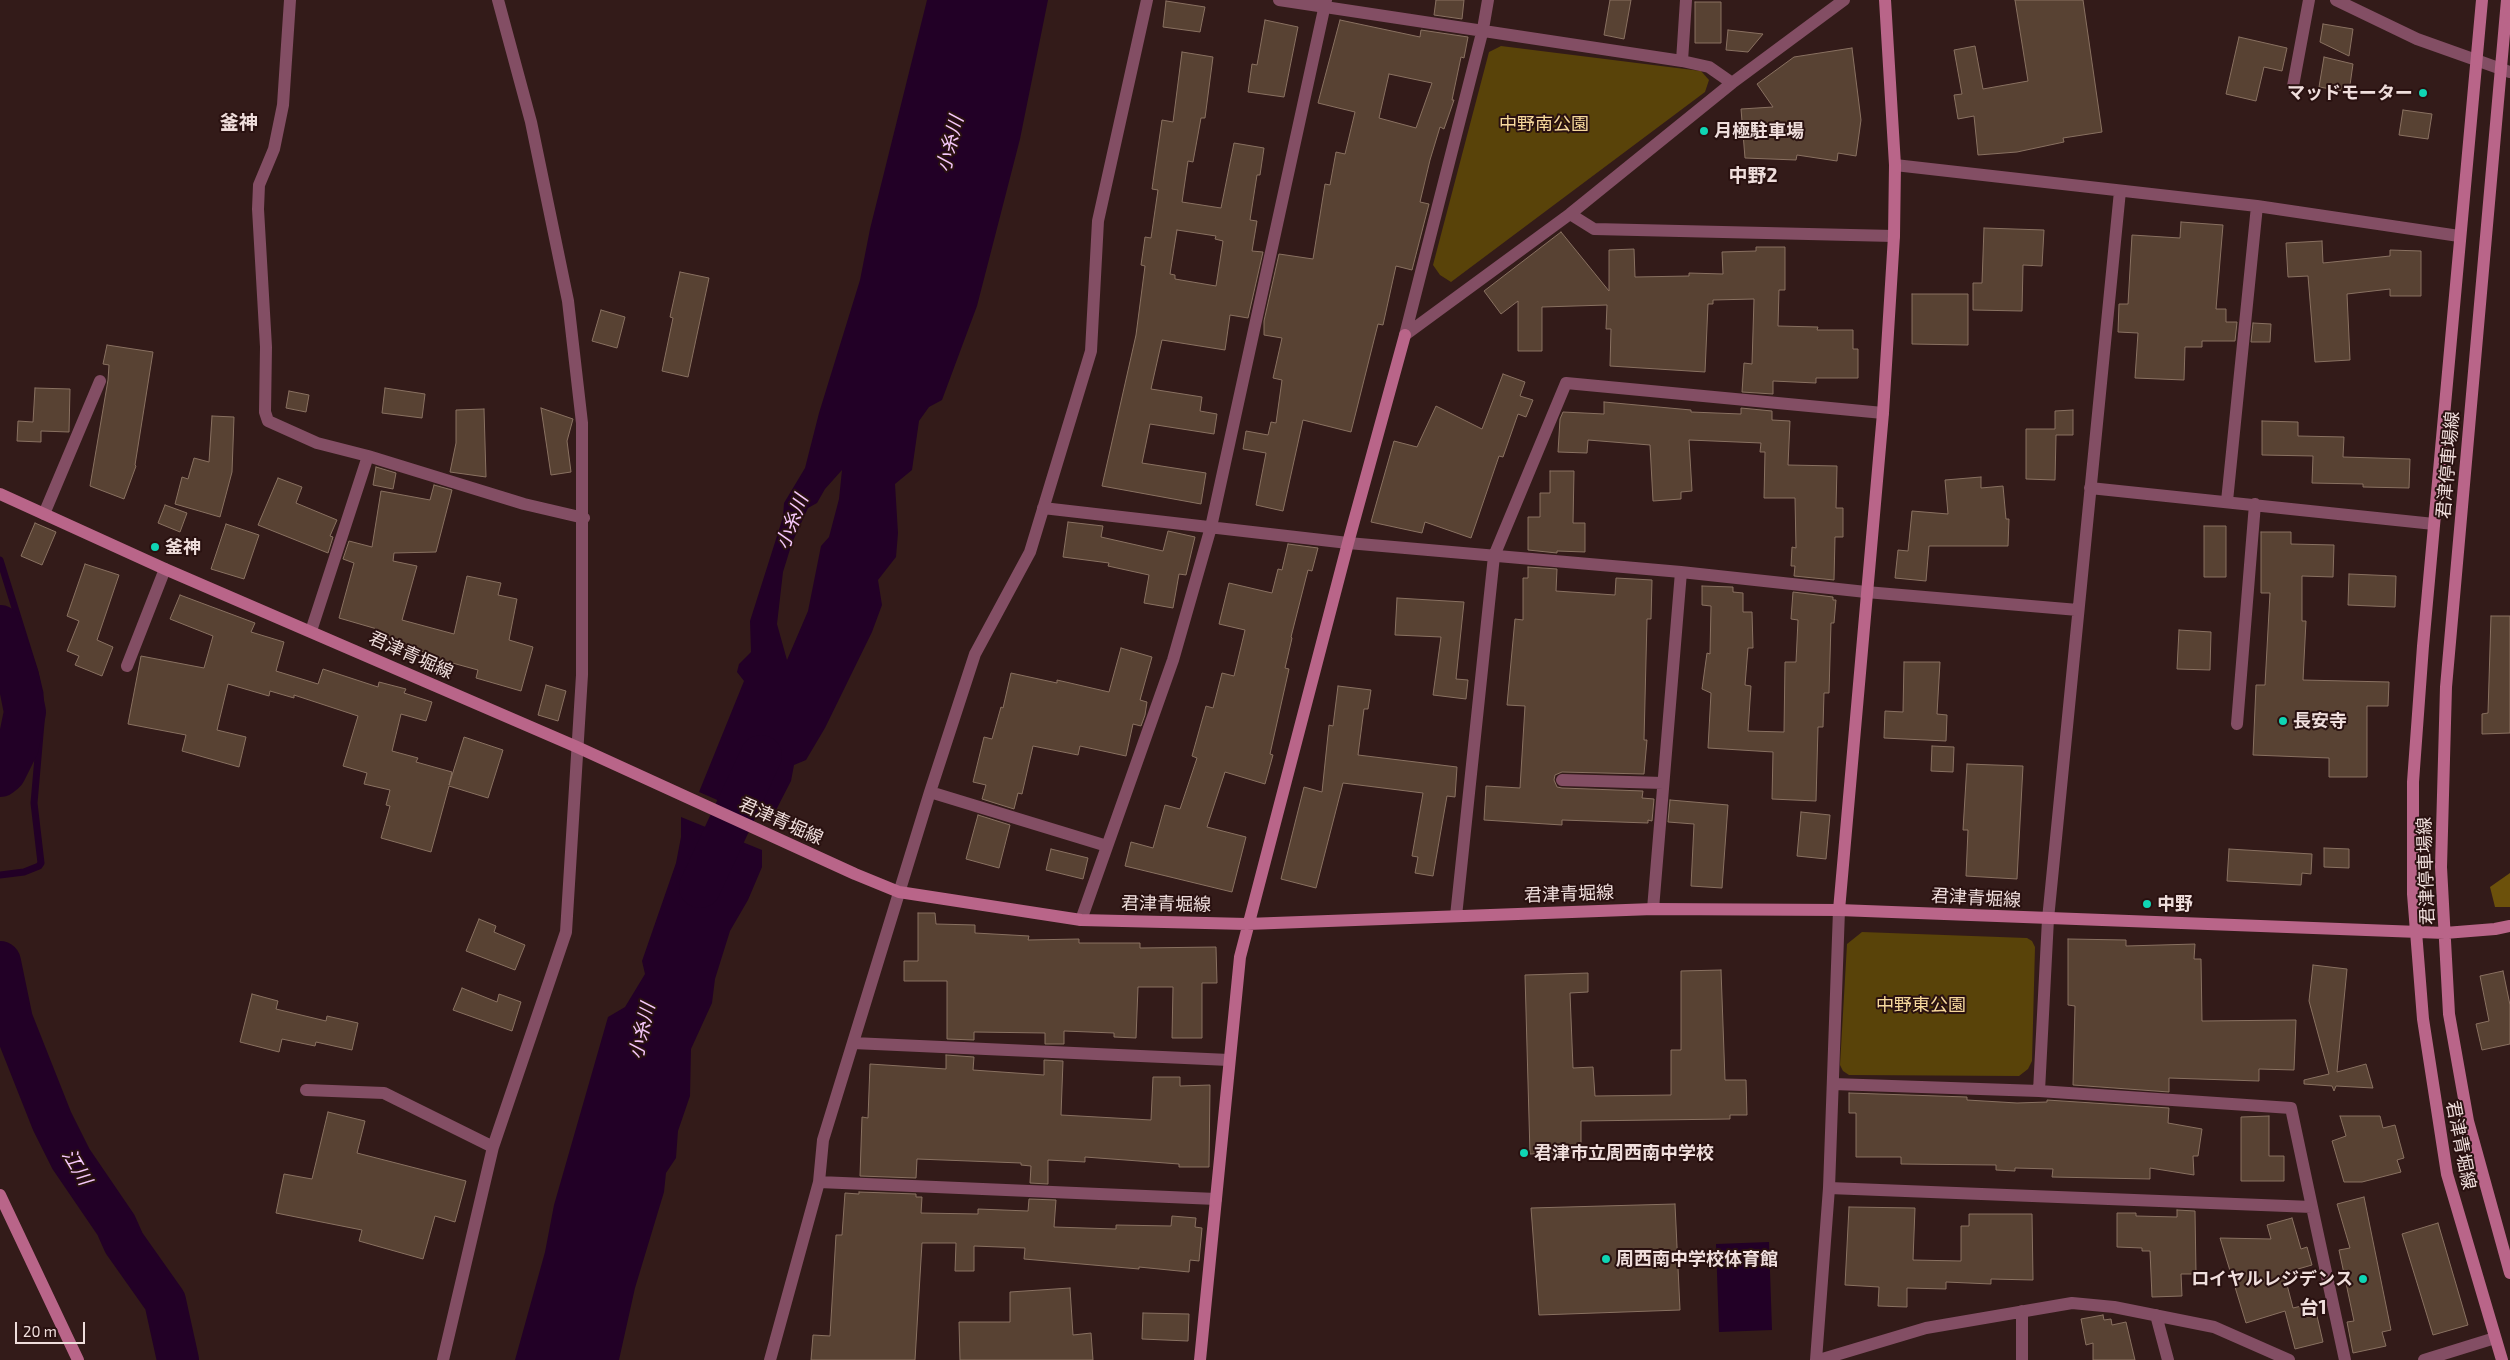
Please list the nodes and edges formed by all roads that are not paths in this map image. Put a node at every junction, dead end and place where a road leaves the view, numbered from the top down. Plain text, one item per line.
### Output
1 (290, 0) edge
2 (498, 0) edge
3 (1148, 0) edge
4 (1279, 0) edge
5 (1488, 0) edge
6 (1686, 0) edge
7 (1844, 0) edge
8 (1885, 0) edge
9 (2309, 0) edge
10 (2336, 0) edge
11 (2482, 0) edge
12 (2507, 0) edge
13 (1325, 3) edge
14 (1483, 29) junction
15 (2475, 59) junction
16 (1682, 61) junction
17 (2506, 71) edge
18 (1732, 83) junction
19 (2293, 86) dead end
20 (1896, 165) junction
21 (2120, 191) junction
22 (2257, 206) junction
23 (1570, 214) junction
24 (1894, 236) junction
25 (2459, 236) junction
26 (1405, 335) junction
27 (100, 381) dead end
28 (1883, 413) junction
29 (368, 456) junction
30 (2090, 488) junction
31 (0, 494) edge
32 (2227, 501) junction
33 (2255, 504) junction
34 (1043, 508) junction
35 (44, 514) junction
36 (584, 518) junction
37 (2434, 524) junction
38 (1211, 527) junction
39 (1348, 543) junction
40 (1494, 556) junction
41 (165, 569) junction
42 (1681, 572) junction
43 (1866, 592) junction
44 (2078, 610) junction
45 (311, 631) junction
46 (127, 666) dead end
47 (2237, 724) dead end
48 (577, 747) junction
49 (1562, 780) dead end
50 (1663, 783) junction
51 (930, 792) junction
52 (1107, 846) junction
53 (899, 892) junction
54 (1653, 909) junction
55 (1839, 910) junction
56 (1456, 916) junction
57 (2048, 919) junction
58 (1081, 920) junction
59 (1247, 924) junction
60 (2510, 926) edge
61 (2416, 931) junction
62 (2445, 934) junction
63 (853, 1043) junction
64 (1230, 1060) junction
65 (1833, 1084) junction
66 (306, 1090) dead end
67 (2039, 1091) junction
68 (493, 1147) junction
69 (819, 1182) junction
70 (1828, 1188) junction
71 (0, 1195) edge
72 (1216, 1199) junction
73 (2312, 1207) junction
74 (2510, 1273) edge
75 (2022, 1311) junction
76 (2156, 1315) junction
77 (2495, 1338) junction
78 (2269, 1356) edge
79 (78, 1360) edge
80 (443, 1360) edge
81 (770, 1360) edge
82 (1200, 1360) edge
83 (1818, 1360) edge
84 (2022, 1360) edge
85 (2168, 1360) edge
86 (2289, 1360) edge
87 (2345, 1360) edge
88 (2424, 1360) edge
89 (2502, 1360) edge

1 - 29 street
2 - 36 street
3 - 34 street
4 - 13 street
5 - 14 street
6 - 16 street
7 - 18 street
8 - 20 main road
9 - 19 street
10 - 15 street
11 - 15 main road, 君津停車場線
12 - 17 main road, 君津停車場線
13 - 14 street
13 - 38 street
14 - 16 street
14 - 26 street
15 - 17 street
15 - 25 main road, 君津停車場線
16 - 18 street
17 - 62 main road, 君津停車場線
18 - 23 street
20 - 21 street
20 - 24 main road
21 - 22 street
21 - 30 street
22 - 25 street
22 - 32 street
23 - 24 street
23 - 26 street
24 - 28 main road
25 - 37 main road, 君津停車場線
26 - 39 main road
27 - 35 street
28 - 40 street
28 - 43 main road
29 - 36 street
29 - 45 street
30 - 32 street
30 - 44 street
31 - 35 main road, 君津青堀線
32 - 33 street
33 - 37 street
33 - 47 street
34 - 38 street
34 - 51 street
35 - 41 main road, 君津青堀線
36 - 48 street
37 - 61 main road, 君津停車場線
38 - 39 street
38 - 52 street
39 - 40 street
39 - 59 main road
40 - 42 street
40 - 56 street
41 - 45 main road, 君津青堀線
41 - 46 street
42 - 43 street
42 - 50 street
43 - 44 street
43 - 55 main road
44 - 57 street
45 - 48 main road, 君津青堀線
48 - 53 main road, 君津青堀線
48 - 68 street
49 - 50 street
50 - 54 street
51 - 52 street
51 - 53 street
52 - 58 street
53 - 58 main road, 君津青堀線
53 - 63 street
54 - 55 main road, 君津青堀線
54 - 56 main road, 君津青堀線
55 - 57 main road, 君津青堀線
55 - 65 street
56 - 59 main road, 君津青堀線
57 - 61 main road, 君津青堀線
57 - 67 street
58 - 59 main road, 君津青堀線
59 - 64 main road
60 - 62 main road
61 - 62 main road, 君津青堀線
61 - 77 main road, 君津青堀線
62 - 74 main road, 君津青堀線
63 - 64 street
63 - 69 street
64 - 72 main road
65 - 67 street
65 - 70 street
66 - 68 street
67 - 73 street
68 - 80 street
69 - 72 street
69 - 81 street
70 - 73 street
70 - 83 street
71 - 79 main road
72 - 82 main road
73 - 87 street
75 - 76 street
75 - 83 street
75 - 84 street
76 - 78 street
76 - 85 street
77 - 88 street
77 - 89 main road, 君津青堀線
78 - 86 street

